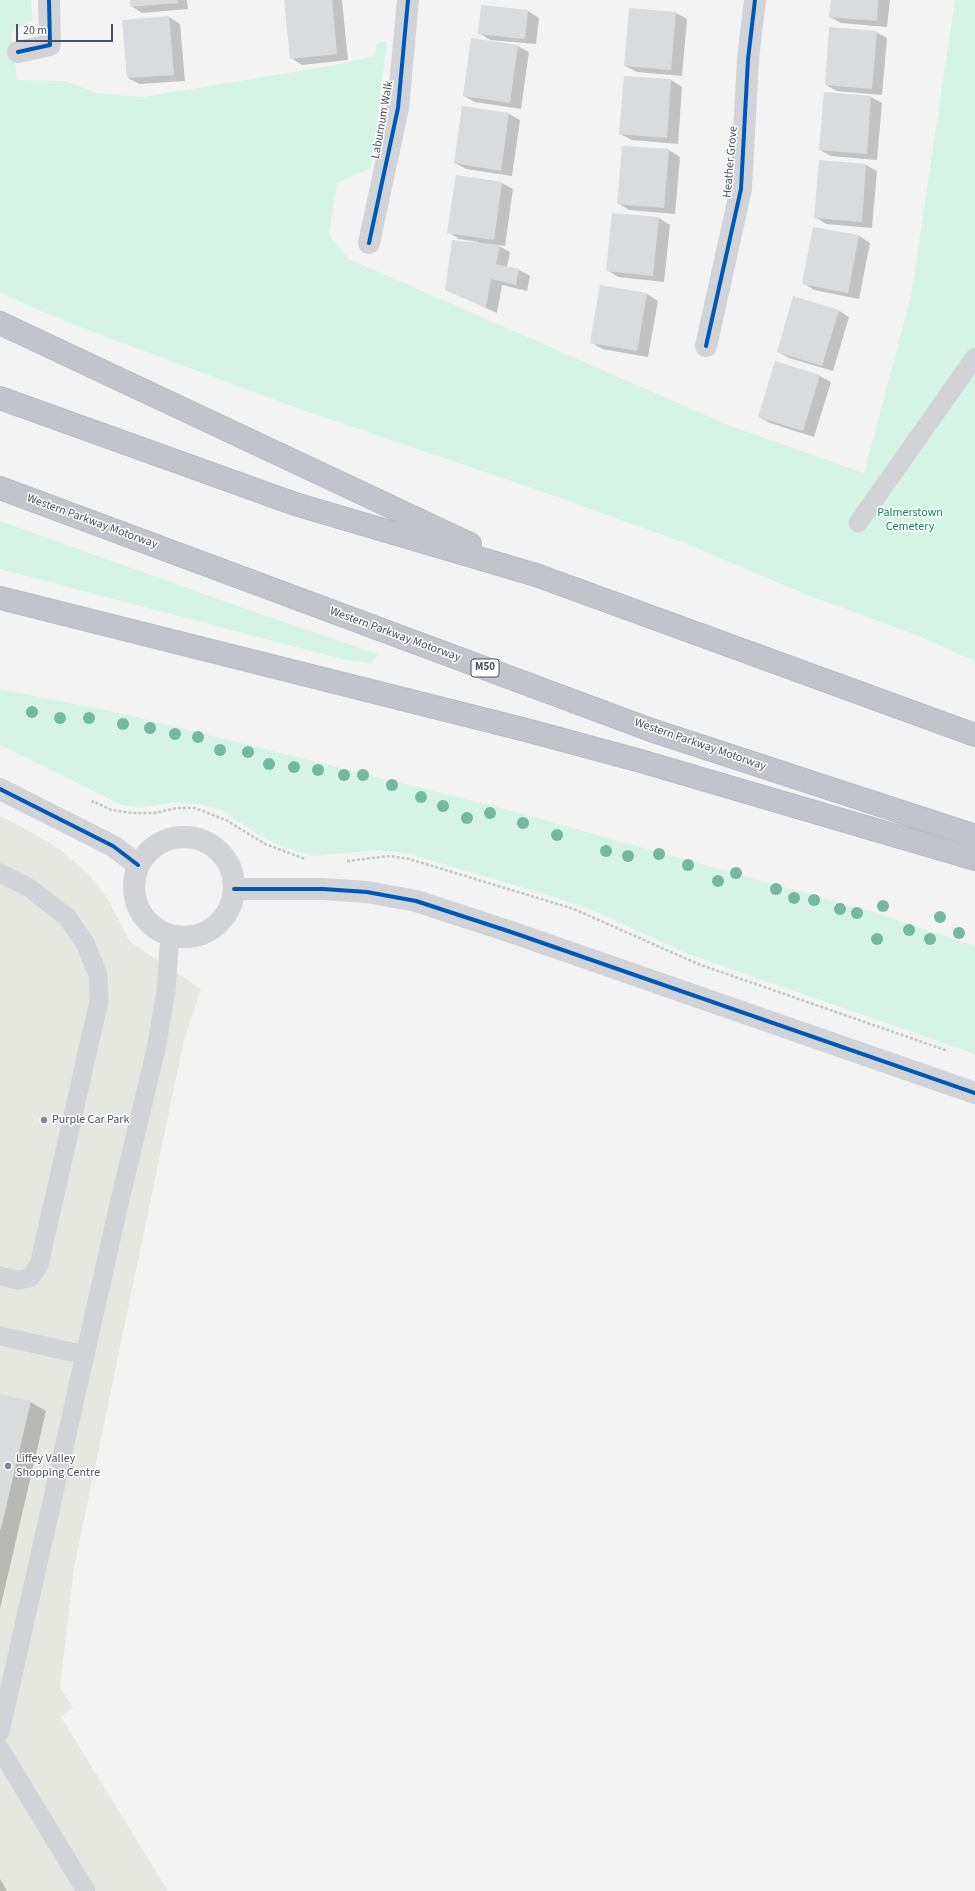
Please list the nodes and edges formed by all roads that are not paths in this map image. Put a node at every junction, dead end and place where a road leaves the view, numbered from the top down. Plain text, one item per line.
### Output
1 (49, 0) edge
2 (408, 0) edge
3 (755, 0) edge
4 (18, 52) dead end
5 (369, 243) dead end
6 (0, 324) edge
7 (706, 346) dead end
8 (975, 357) edge
9 (0, 398) edge
10 (0, 488) edge
11 (858, 523) dead end
12 (536, 575) junction
13 (0, 598) edge
14 (975, 735) edge
15 (0, 788) edge
16 (975, 836) edge
17 (975, 859) edge
18 (138, 865) junction
19 (0, 873) edge
20 (234, 889) junction
21 (170, 935) junction
22 (975, 1093) edge
23 (0, 1276) edge
24 (0, 1336) edge
25 (85, 1355) junction
26 (0, 1732) edge
27 (0, 1749) edge
28 (86, 1891) edge

1 - 4 street
2 - 5 street, Laburnum Walk
3 - 7 street, Heather Grove
6 - 12 highway
8 - 11 lane
9 - 12 highway
10 - 16 highway, Western Parkway Motorway / M50
12 - 14 highway
13 - 17 highway
15 - 18 street
18 - 20 street
18 - 21 street
19 - 23 lane
20 - 21 street
20 - 22 street
21 - 25 lane
24 - 25 lane
25 - 26 lane
27 - 28 lane

